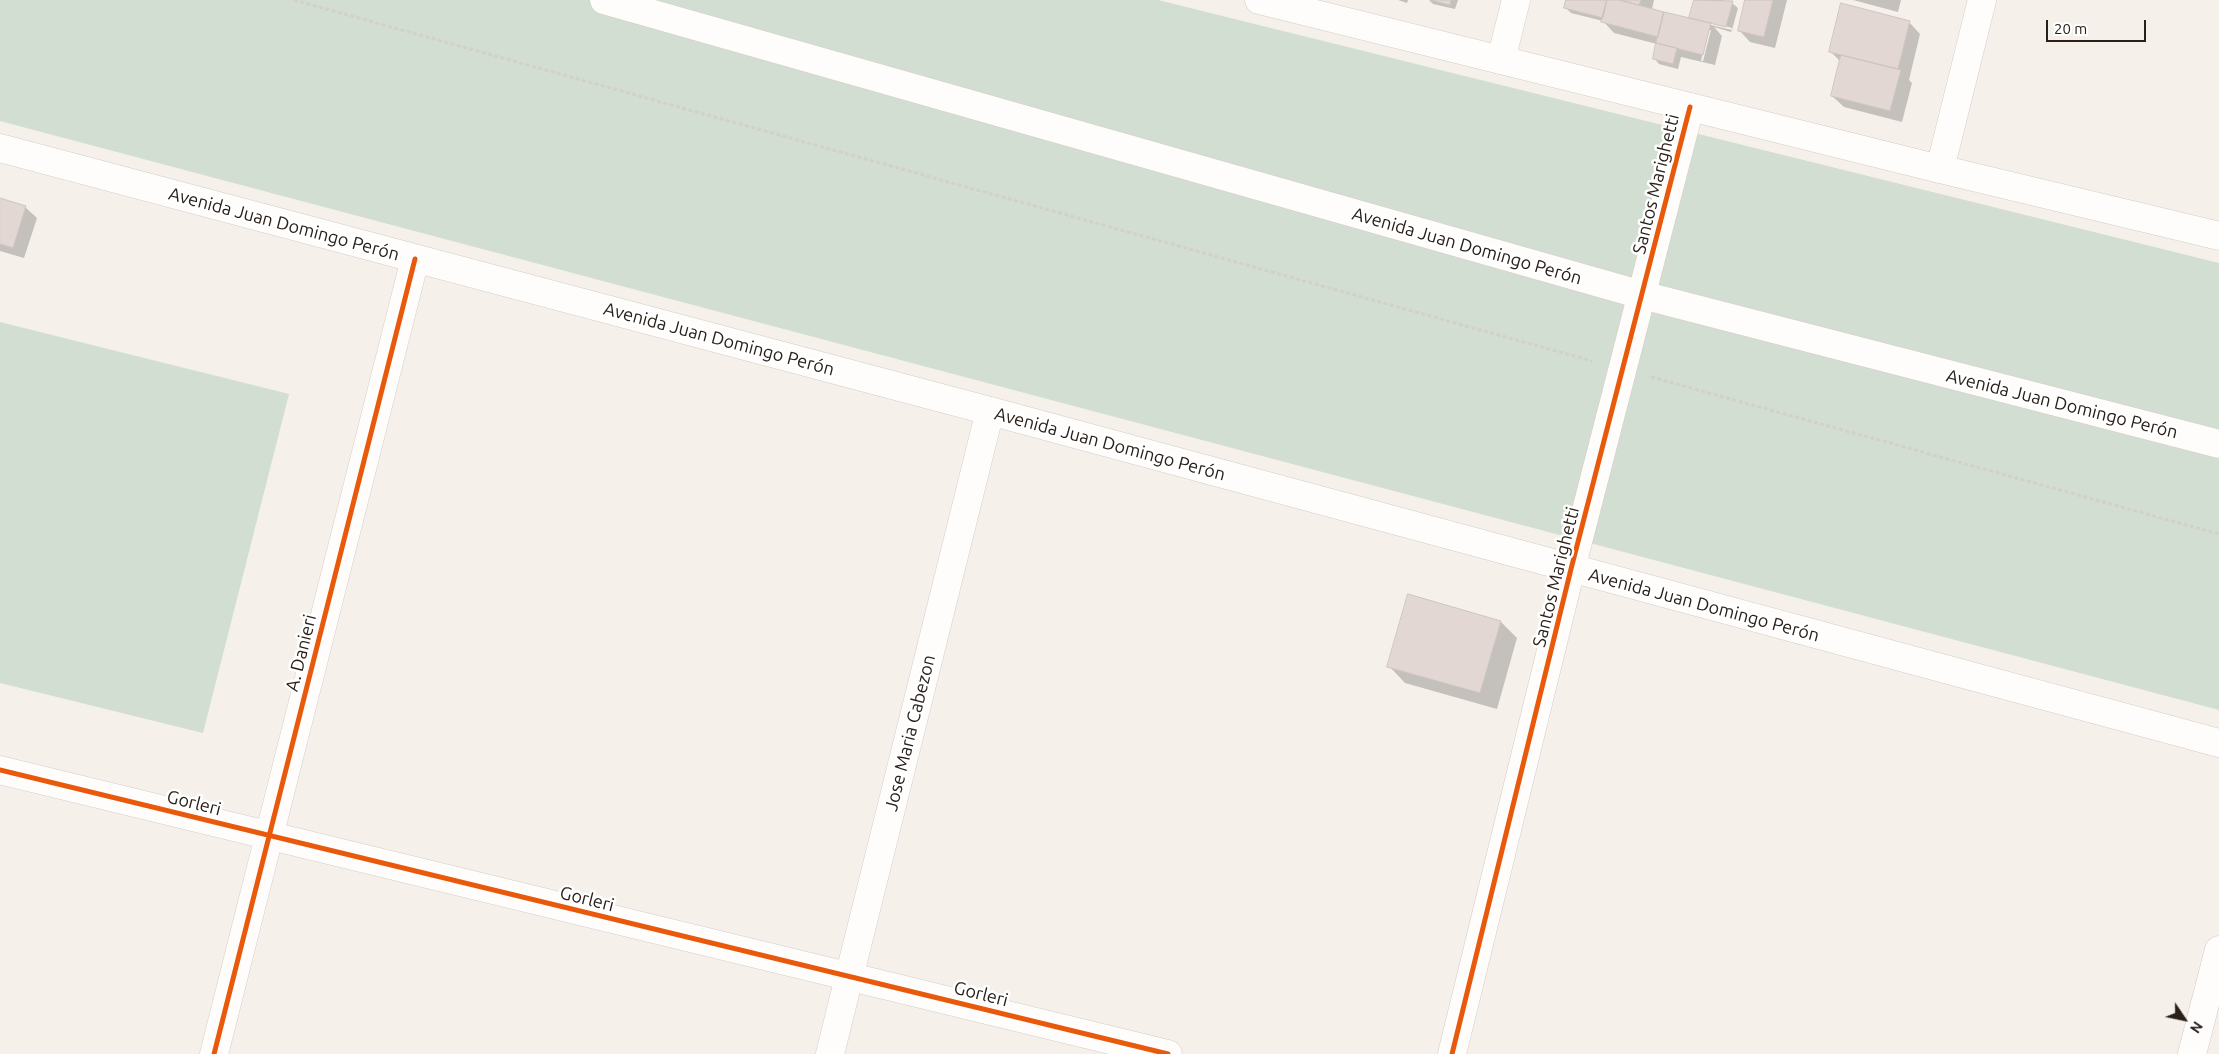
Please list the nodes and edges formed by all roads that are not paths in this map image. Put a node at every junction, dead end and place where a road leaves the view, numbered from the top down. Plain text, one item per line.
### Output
1 (604, 0) edge
2 (1259, 0) edge
3 (1516, 0) edge
4 (1982, 0) edge
5 (1501, 60) junction
6 (1690, 107) junction
7 (0, 148) edge
8 (1940, 170) junction
9 (2219, 236) edge
10 (415, 259) junction
11 (1642, 295) junction
12 (990, 411) junction
13 (2219, 444) edge
14 (1571, 569) junction
15 (2219, 743) edge
16 (0, 770) edge
17 (269, 835) junction
18 (2219, 950) edge
19 (849, 976) junction
20 (214, 1054) edge
21 (830, 1054) edge
22 (1168, 1054) edge
23 (1452, 1054) edge
24 (2192, 1054) edge

1 - 11 main road, Avenida Juan Domingo Perón
2 - 5 main road
3 - 5 main road
4 - 8 main road
5 - 6 main road
6 - 8 main road
6 - 11 main road, Santos Marighetti
7 - 10 main road, Avenida Juan Domingo Perón
8 - 9 main road
10 - 12 main road, Avenida Juan Domingo Perón
10 - 17 main road, A. Danieri
11 - 13 main road, Avenida Juan Domingo Perón
11 - 14 main road, Santos Marighetti
12 - 14 main road, Avenida Juan Domingo Perón
12 - 19 main road, Jose Maria Cabezon
14 - 15 main road, Avenida Juan Domingo Perón
14 - 23 main road, Santos Marighetti
16 - 17 main road, Gorleri
17 - 19 main road, Gorleri
17 - 20 main road, A. Danieri
18 - 24 main road
19 - 21 main road, Jose Maria Cabezon
19 - 22 main road, Gorleri

